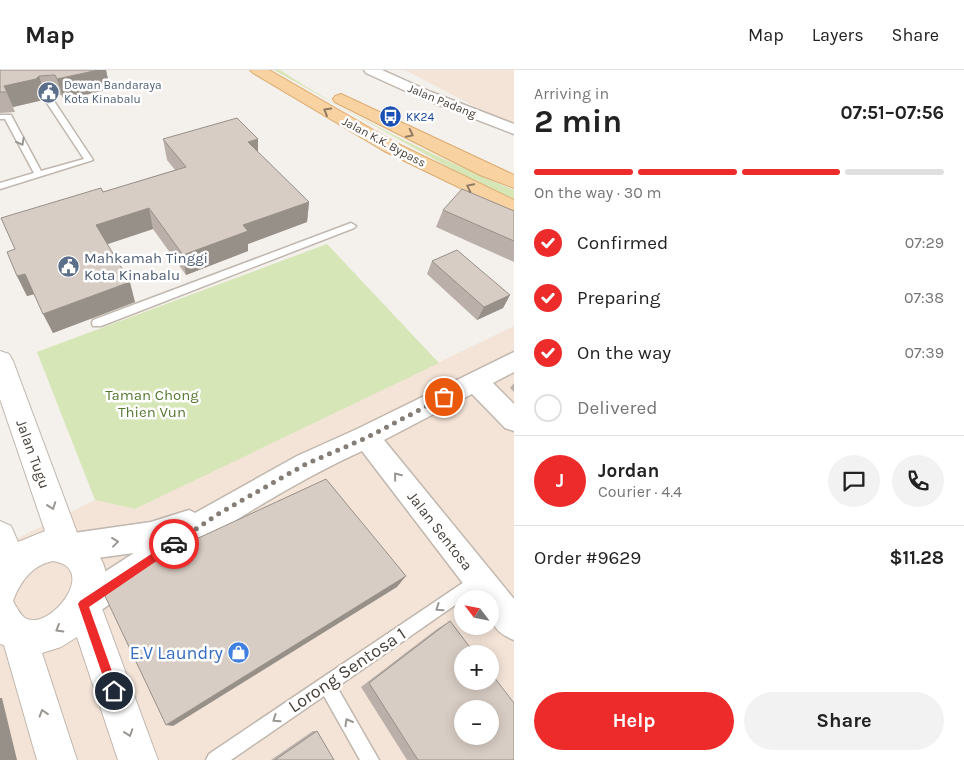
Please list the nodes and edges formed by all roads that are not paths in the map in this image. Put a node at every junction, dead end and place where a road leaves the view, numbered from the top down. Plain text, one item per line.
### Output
1 (258, 70) edge
2 (290, 70) edge
3 (371, 70) edge
4 (49, 100) dead end
5 (0, 117) edge
6 (514, 129) edge
7 (39, 175) junction
8 (514, 182) edge
9 (0, 186) edge
10 (514, 208) edge
11 (351, 226) dead end
12 (97, 324) dead end
13 (0, 361) edge
14 (514, 361) edge
15 (475, 381) junction
16 (514, 420) edge
17 (366, 438) junction
18 (218, 514) junction
19 (0, 537) edge
20 (67, 548) junction
21 (3, 578) edge
22 (479, 580) junction
23 (84, 604) junction
24 (514, 624) edge
25 (6, 631) edge
26 (326, 684) junction
27 (56, 760) edge
28 (138, 760) edge
29 (215, 760) edge
30 (370, 760) edge

10 -> 1 main road, Jalan K.K. Bypass
2 -> 8 main road, Jalan K.K. Bypass
3 - 6 street, Jalan Padang
4 - 7 lane
5 -> 7 lane
7 - 9 lane
11 - 12 lane
13 -> 20 street, Jalan Tugu
14 - 15 street
15 - 16 street
15 - 17 street
17 - 18 street
22 -> 17 street, Jalan Sentosa
20 -> 18 street
18 - 23 street
19 - 21 street
20 - 21 street
20 - 23 street
22 - 24 street, Jalan Sentosa
22 -> 26 lane, Lorong Sentosa 1
23 -> 25 street
23 -> 28 street
27 -> 25 street
26 -> 29 lane, Lorong Sentosa 1
30 -> 26 lane

